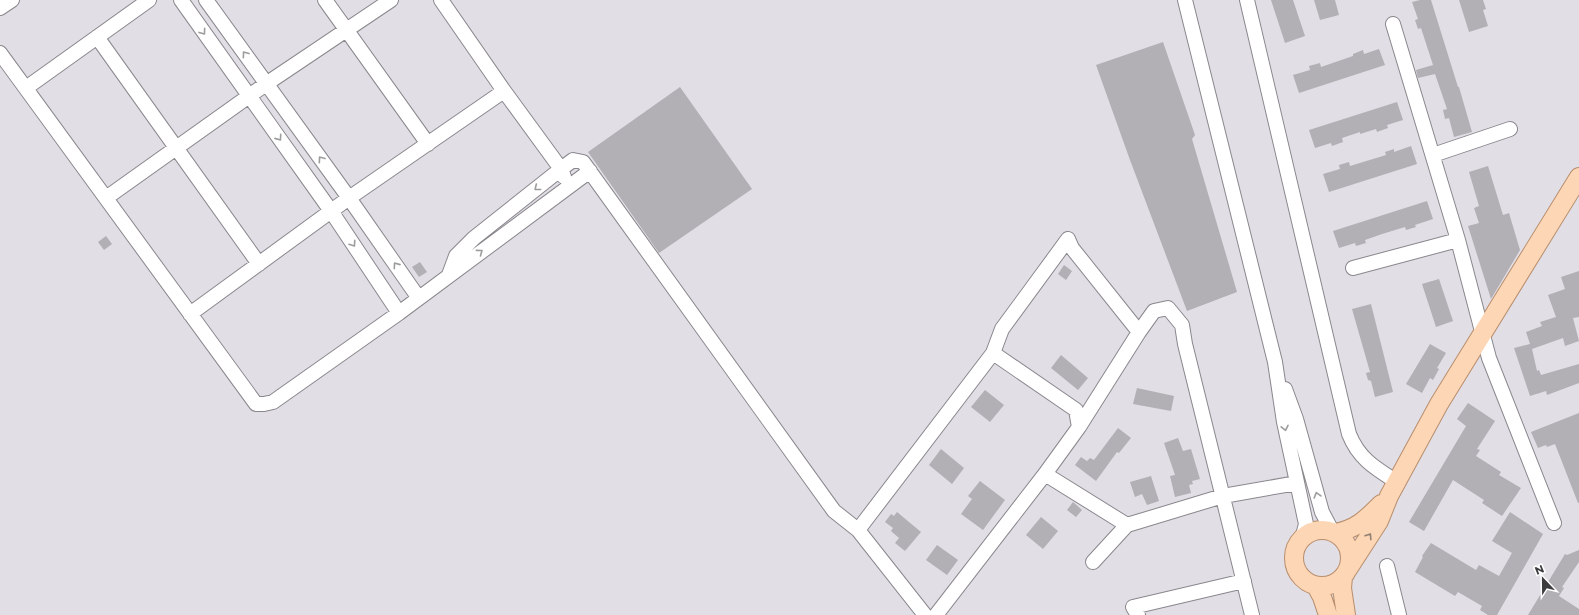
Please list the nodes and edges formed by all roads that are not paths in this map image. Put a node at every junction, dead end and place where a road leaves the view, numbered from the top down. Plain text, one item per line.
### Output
1 (12, 0) edge
2 (149, 0) edge
3 (181, 0) edge
4 (206, 0) edge
5 (325, 0) edge
6 (391, 0) edge
7 (441, 0) edge
8 (1185, 0) edge
9 (1247, 0) edge
10 (0, 8) edge
11 (1393, 24) dead end
12 (346, 30) junction
13 (97, 37) junction
14 (0, 53) edge
15 (266, 84) junction
16 (26, 88) junction
17 (504, 91) junction
18 (249, 96) junction
19 (1510, 129) dead end
20 (428, 144) junction
21 (176, 148) junction
22 (1433, 154) junction
23 (560, 168) junction
24 (590, 171) junction
25 (1579, 177) edge
26 (571, 185) junction
27 (106, 198) junction
28 (349, 198) junction
29 (331, 211) junction
30 (1458, 240) junction
31 (259, 264) junction
32 (1353, 268) dead end
33 (448, 275) junction
34 (418, 297) junction
35 (399, 313) junction
36 (190, 314) junction
37 (1139, 332) junction
38 (1482, 334) junction
39 (993, 353) junction
40 (1274, 362) junction
41 (1079, 427) junction
42 (1045, 474) junction
43 (1297, 483) junction
44 (1393, 489) junction
45 (1223, 496) junction
46 (1554, 523) dead end
47 (1126, 524) junction
48 (858, 530) junction
49 (1334, 532) junction
50 (1302, 539) junction
51 (1094, 562) dead end
52 (1387, 566) dead end
53 (1346, 573) junction
54 (1244, 581) junction
55 (1316, 586) junction
56 (924, 615) edge
57 (936, 615) edge
58 (1138, 615) edge
59 (1252, 615) edge
60 (1328, 615) edge
61 (1346, 615) edge
62 (1399, 615) edge

1 - 10 street
2 - 13 street
3 -> 18 street
15 -> 4 street
5 - 12 street
6 - 12 street
7 - 17 street
8 - 40 street
9 - 44 street
11 - 22 street
12 - 15 street
12 - 20 street
13 - 16 street
13 - 21 street
14 - 16 street
15 - 18 street
28 -> 15 street
16 - 27 street
17 - 20 street
17 - 23 street
18 - 21 street
18 -> 29 street
19 - 22 street
20 - 28 street
21 - 27 street
21 - 31 street
22 - 30 street
23 - 24 street
23 - 26 street
23 -> 33 street
24 - 26 street
24 - 48 street
25 - 38 main road
33 -> 26 street
27 - 36 street
28 - 29 street
34 -> 28 street
29 - 31 street
29 -> 35 street
30 - 32 street
30 - 38 street
31 - 36 street
33 - 34 street
34 - 35 street
35 - 36 street
37 - 39 street
37 - 41 street
37 - 45 street
38 - 44 main road
38 - 46 street
39 - 41 street
39 - 48 street
40 -> 43 street
49 -> 40 street
41 - 42 street
42 - 47 street
42 - 57 street
43 - 45 street
43 - 50 street
44 - 49 main road
53 -> 44 main road
45 - 47 street
45 - 54 street
47 - 51 street
48 - 56 street
49 - 50 main road
49 - 53 main road
50 - 55 main road
52 - 62 street
53 - 55 main road
53 - 61 main road
54 - 58 street
54 - 59 street
55 - 60 main road

